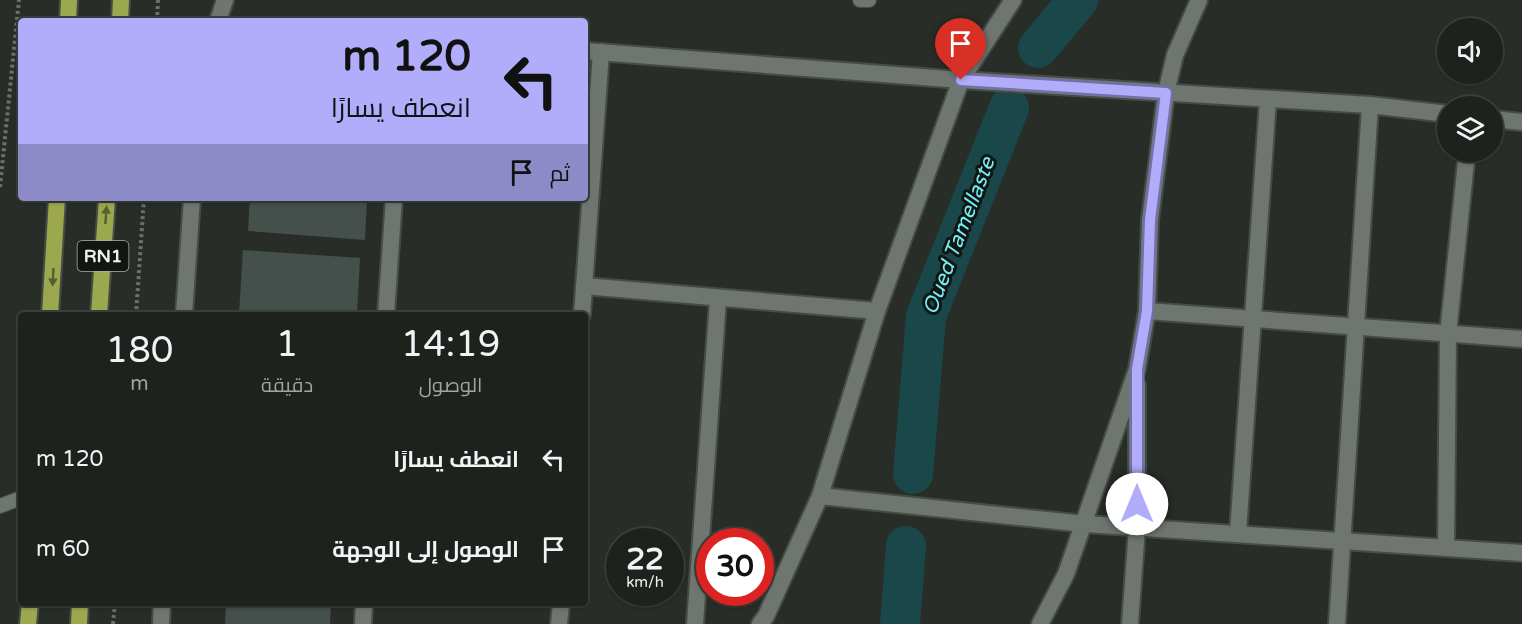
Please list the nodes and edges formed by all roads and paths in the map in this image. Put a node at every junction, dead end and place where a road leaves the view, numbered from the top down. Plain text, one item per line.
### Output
1 (19, 0) edge
2 (69, 0) edge
3 (121, 0) edge
4 (158, 0) edge
5 (225, 0) edge
6 (860, 0) edge
7 (869, 0) edge
8 (1013, 0) edge
9 (1199, 0) edge
10 (68, 18) edge
11 (120, 18) edge
12 (157, 18) edge
13 (219, 18) edge
14 (593, 52) edge
15 (961, 80) junction
16 (1166, 93) junction
17 (1268, 99) junction
18 (1370, 105) junction
19 (1437, 113) edge
20 (1503, 120) edge
21 (1522, 122) edge
22 (1466, 162) edge
23 (588, 182) edge
24 (0, 187) edge
25 (57, 201) edge
26 (107, 201) edge
27 (144, 201) edge
28 (192, 201) edge
29 (394, 201) edge
30 (587, 201) edge
31 (584, 286) junction
32 (718, 299) junction
33 (1147, 311) junction
34 (50, 312) edge
35 (99, 312) edge
36 (136, 312) edge
37 (184, 312) edge
38 (386, 312) edge
39 (582, 312) edge
40 (877, 312) junction
41 (1252, 319) junction
42 (1354, 327) junction
43 (1448, 334) junction
44 (1522, 339) edge
45 (1137, 369) junction
46 (820, 496) junction
47 (18, 499) edge
48 (0, 506) edge
49 (1085, 524) junction
50 (1137, 527) junction
51 (1238, 533) junction
52 (1342, 540) junction
53 (1446, 548) junction
54 (1522, 553) edge
55 (30, 606) edge
56 (80, 606) edge
57 (115, 606) edge
58 (162, 606) edge
59 (364, 606) edge
60 (561, 606) edge
61 (28, 624) edge
62 (79, 624) edge
63 (113, 624) edge
64 (161, 624) edge
65 (363, 624) edge
66 (559, 624) edge
67 (695, 624) edge
68 (759, 624) edge
69 (1040, 624) edge
70 (1130, 624) edge
71 (1337, 624) edge

1 - 24 path
2 - 10 highway
3 - 11 highway
4 - 12 path
5 - 13 street
6 - 7 lane
8 - 15 street
9 - 16 street
14 - 15 street
14 - 23 street
15 - 16 street
15 - 40 street
16 - 17 street
16 - 33 street
17 - 18 street
17 - 41 street
18 - 19 street
18 - 42 street
20 - 21 street
22 - 43 street
25 -> 34 highway, RN1
35 -> 26 highway, RN1
27 - 36 path
28 - 37 street
29 - 38 street
30 - 31 street
31 - 32 street
31 - 39 street
32 - 40 street
32 - 67 street
33 - 41 street
33 - 45 street
40 - 46 street
41 - 42 street
41 - 51 street
42 - 43 street
42 - 52 street
43 - 44 street
43 - 53 street
45 - 49 street
45 - 50 street
46 - 49 street
46 - 68 street
47 - 48 lane
49 - 50 street
49 - 69 street
50 - 51 street
50 - 70 street
51 - 52 street
52 - 53 street
52 - 71 street
53 - 54 street
55 - 61 highway
56 - 62 highway
57 - 63 path
58 - 64 street
59 - 65 street
60 - 66 street

